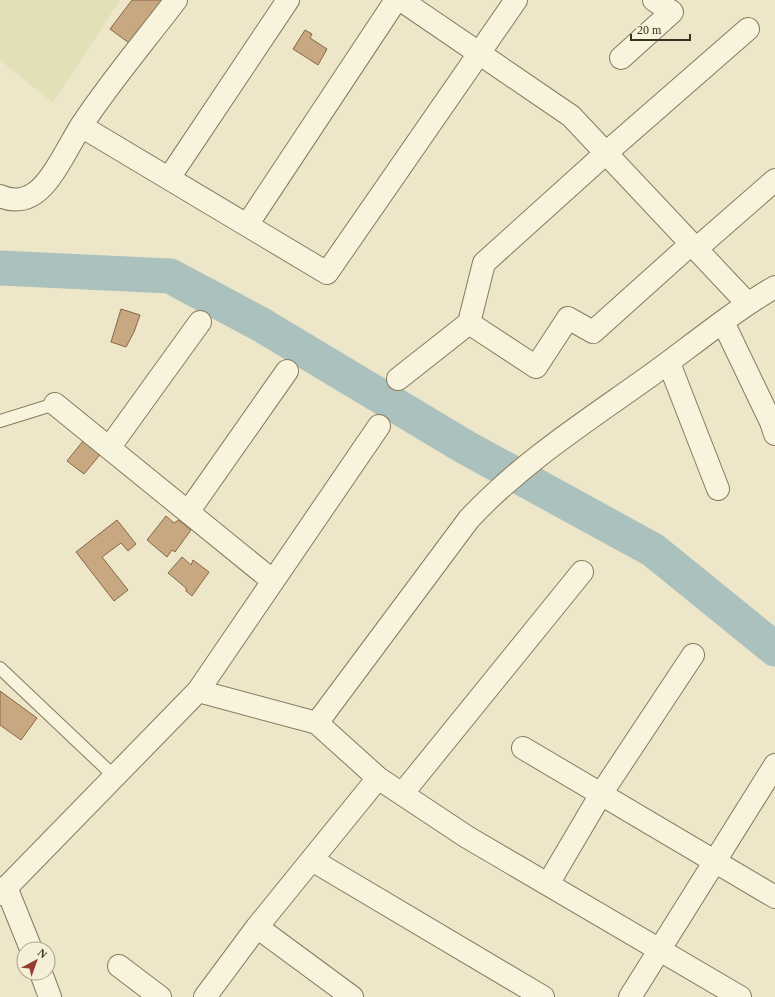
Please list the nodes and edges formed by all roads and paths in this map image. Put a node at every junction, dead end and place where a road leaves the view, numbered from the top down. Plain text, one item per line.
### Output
1 (176, 0) edge
2 (288, 0) edge
3 (396, 0) edge
4 (401, 0) edge
5 (516, 0) edge
6 (654, 0) edge
7 (748, 29) dead end
8 (480, 54) junction
9 (621, 58) dead end
10 (81, 126) junction
11 (606, 153) junction
12 (169, 178) junction
13 (775, 180) edge
14 (0, 196) edge
15 (247, 225) junction
16 (694, 247) junction
17 (775, 287) edge
18 (747, 303) junction
19 (200, 322) dead end
20 (723, 322) junction
21 (469, 323) junction
22 (669, 363) junction
23 (287, 371) dead end
24 (398, 380) dead end
25 (55, 404) joint
26 (0, 421) edge
27 (379, 426) dead end
28 (774, 426) edge
29 (109, 448) junction
30 (718, 489) dead end
31 (188, 512) junction
32 (582, 572) dead end
33 (273, 581) junction
34 (692, 655) dead end
35 (0, 668) edge
36 (198, 691) junction
37 (317, 723) junction
38 (523, 748) dead end
39 (775, 765) edge
40 (115, 777) junction
41 (378, 778) junction
42 (402, 794) junction
43 (601, 794) junction
44 (312, 860) junction
45 (716, 862) junction
46 (548, 884) junction
47 (3, 890) edge
48 (775, 897) edge
49 (257, 927) junction
50 (27, 941) edge
51 (660, 950) junction
52 (119, 966) dead end
53 (44, 981) edge
54 (50, 997) edge
55 (160, 997) edge
56 (205, 997) edge
57 (352, 997) edge
58 (543, 997) edge
59 (630, 997) edge
60 (740, 997) edge

1 - 10 street
2 - 12 street
3 - 15 street
4 - 8 street
5 - 8 street
6 - 9 street
7 - 11 street
8 - 11 street
8 - 15 street
10 - 12 street
10 - 14 street
11 - 16 street
11 - 21 street
12 - 15 street
13 - 16 street
16 - 18 street
16 - 21 street
17 - 18 street
18 - 20 street
19 - 29 street
20 - 22 street
20 - 28 street
21 - 24 street
22 - 30 street
22 - 37 street
23 - 31 street
25 - 26 lane
25 - 29 street
27 - 33 street
29 - 31 street
31 - 33 street
32 - 42 street
33 - 36 street
34 - 43 street
35 - 40 lane
36 - 37 street
36 - 40 street
37 - 41 street
38 - 43 street
39 - 45 street
40 - 47 street
41 - 42 street
41 - 44 street
42 - 46 street
43 - 45 street
43 - 46 street
44 - 49 street
44 - 58 street
45 - 48 street
45 - 51 street
46 - 51 street
47 - 50 street
49 - 56 street
49 - 57 street
51 - 59 street
51 - 60 street
52 - 55 street
53 - 54 street

